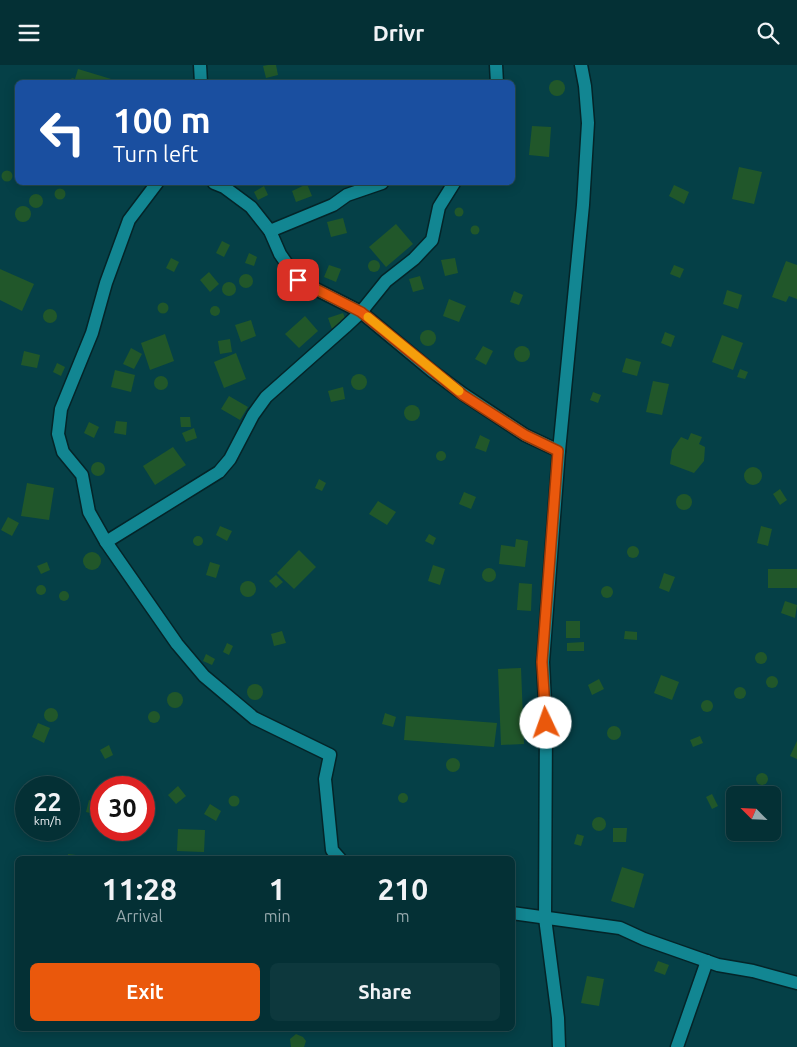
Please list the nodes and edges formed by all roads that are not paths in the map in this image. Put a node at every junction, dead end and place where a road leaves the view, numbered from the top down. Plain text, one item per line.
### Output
1 (200, 65) edge
2 (496, 65) edge
3 (581, 65) edge
4 (201, 80) edge
5 (497, 80) edge
6 (155, 185) edge
7 (219, 185) edge
8 (376, 185) edge
9 (450, 185) edge
10 (270, 231) junction
11 (361, 312) junction
12 (558, 451) junction
13 (106, 541) junction
14 (337, 856) edge
15 (515, 913) edge
16 (546, 918) junction
17 (707, 961) junction
18 (797, 983) edge
19 (559, 1047) edge
20 (677, 1047) edge

1 - 4 street
2 - 5 street
3 - 12 street
6 - 13 street
7 - 10 street
8 - 10 street
9 - 11 street
10 - 11 street
11 - 12 street
11 - 13 street
12 - 16 street
13 - 14 street
15 - 16 street
16 - 17 street
16 - 19 street
17 - 18 street
17 - 20 street

